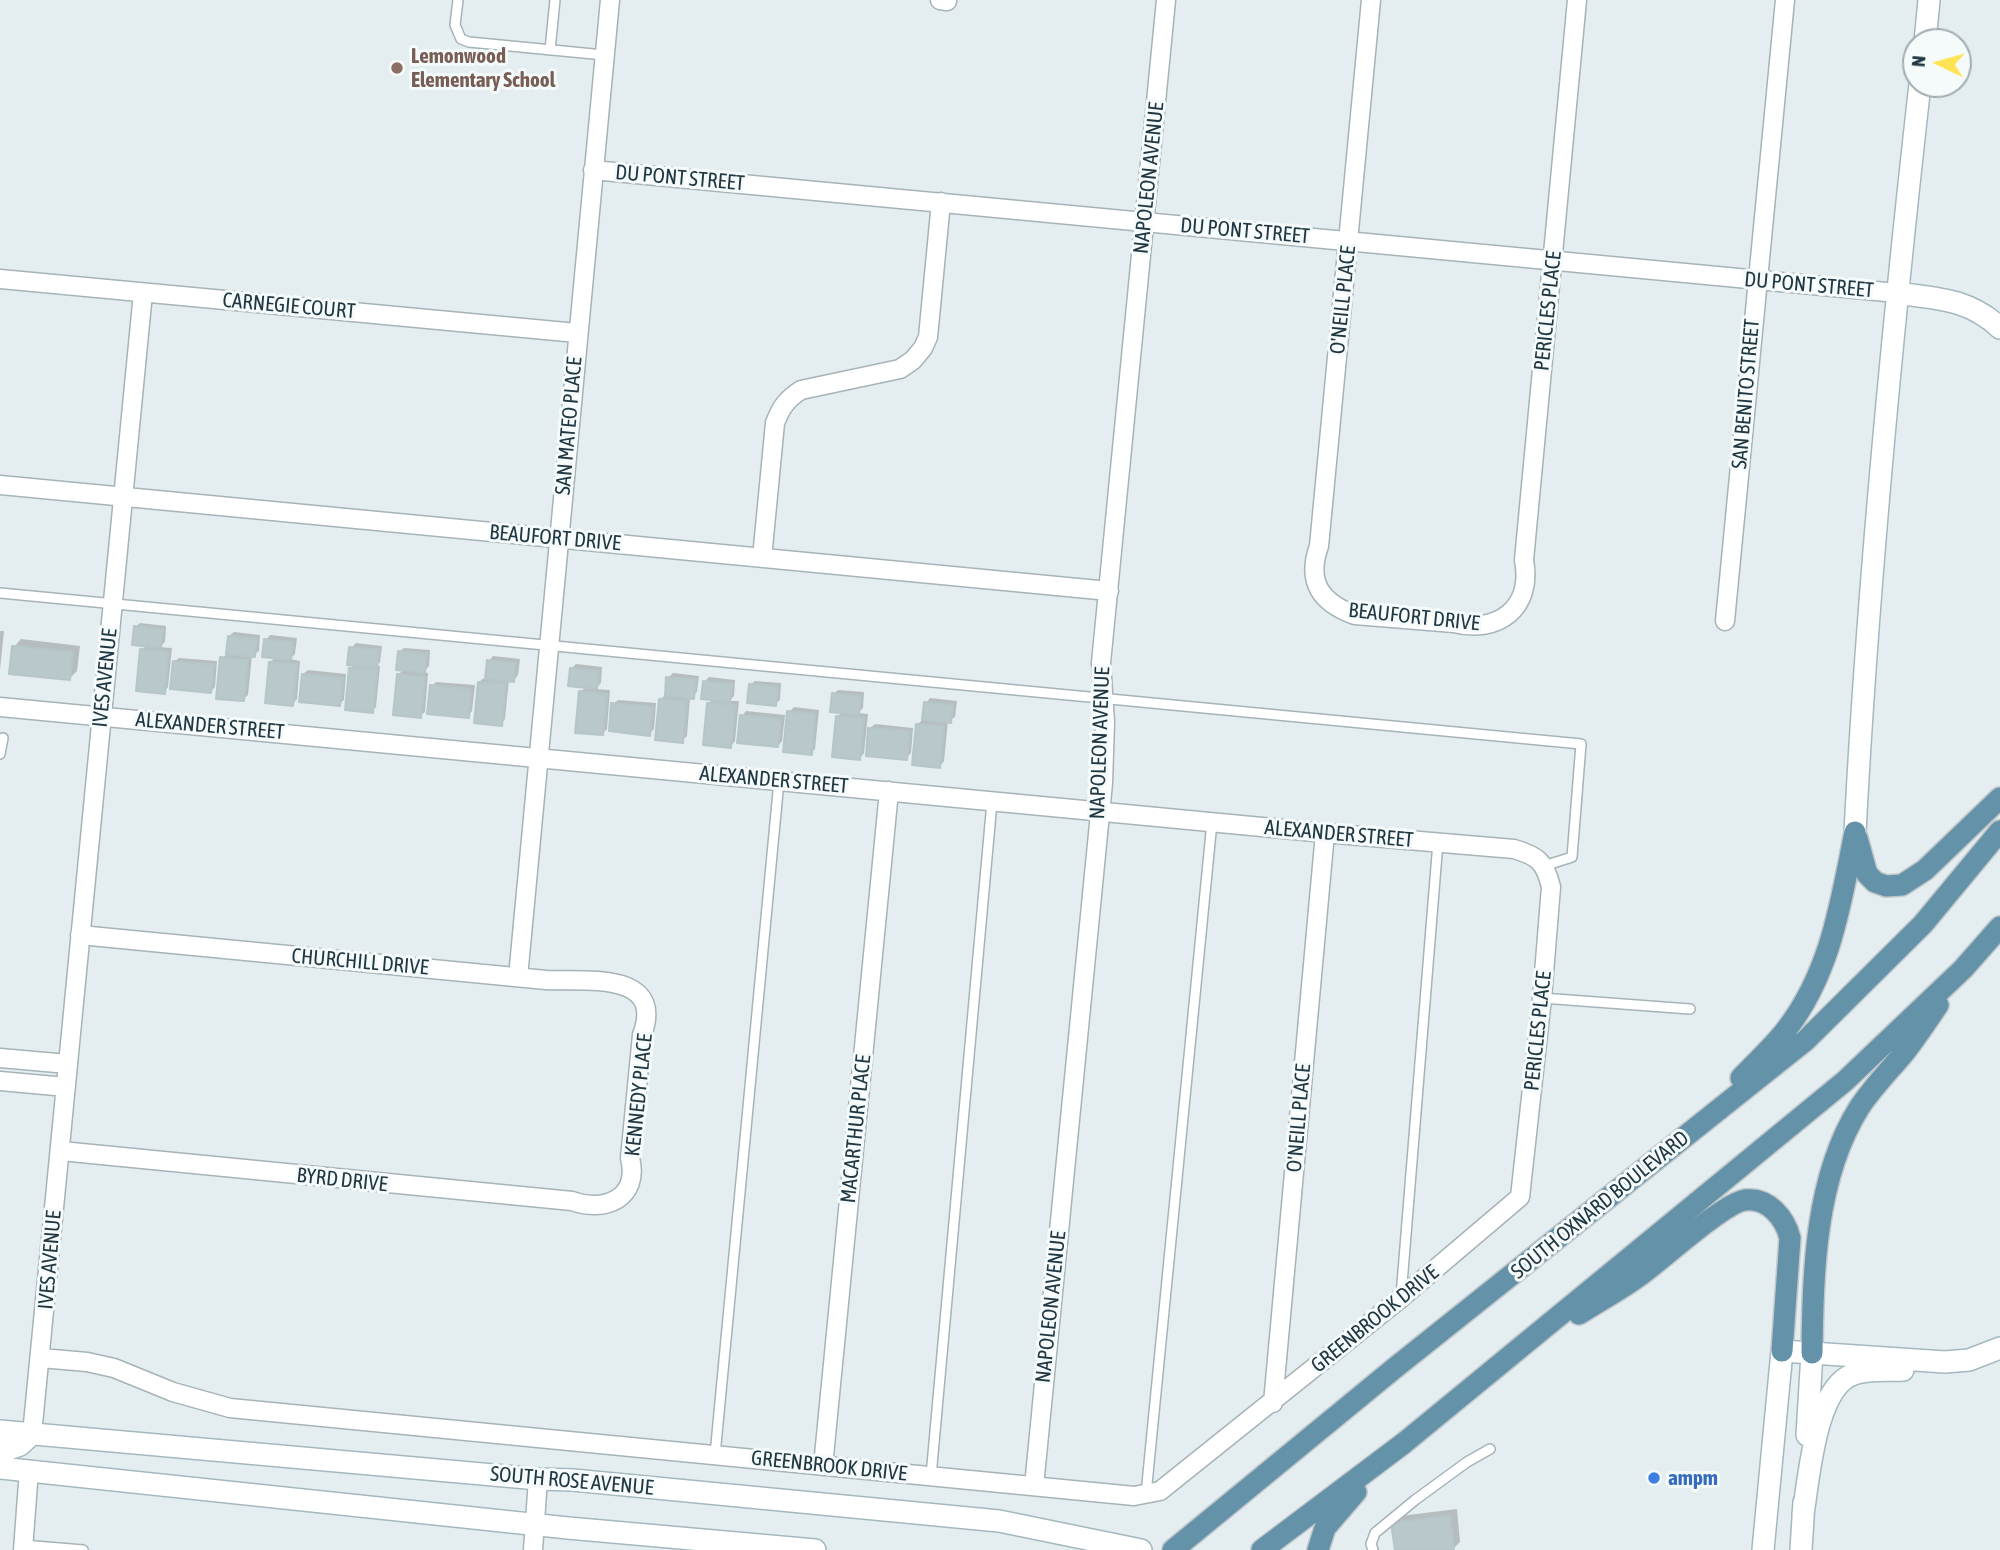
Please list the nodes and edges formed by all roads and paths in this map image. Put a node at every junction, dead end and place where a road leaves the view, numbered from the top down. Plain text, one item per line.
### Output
1 (458, 0) edge
2 (555, 0) edge
3 (610, 0) edge
4 (940, 0) edge
5 (1166, 0) edge
6 (1371, 0) edge
7 (1577, 0) edge
8 (1784, 0) edge
9 (1929, 0) edge
10 (947, 1) edge
11 (1926, 28) edge
12 (550, 50) junction
13 (604, 55) junction
14 (1918, 98) edge
15 (593, 170) junction
16 (941, 202) junction
17 (1145, 221) junction
18 (1349, 241) junction
19 (1553, 260) junction
20 (0, 279) edge
21 (1757, 280) junction
22 (143, 292) junction
23 (1897, 293) junction
24 (2000, 328) edge
25 (577, 333) junction
26 (0, 485) edge
27 (123, 496) junction
28 (559, 539) junction
29 (762, 558) junction
30 (1109, 591) junction
31 (0, 593) edge
32 (1324, 598) joint
33 (112, 604) junction
34 (1506, 617) joint
35 (1725, 621) dead end
36 (549, 646) junction
37 (1104, 699) junction
38 (0, 707) edge
39 (101, 716) junction
40 (3, 738) dead end
41 (0, 754) edge
42 (539, 758) junction
43 (779, 781) junction
44 (889, 792) junction
45 (2000, 798) edge
46 (992, 802) junction
47 (1099, 811) junction
48 (1212, 822) junction
49 (2000, 831) edge
50 (1856, 832) junction
51 (1325, 833) junction
52 (1438, 842) junction
53 (1544, 866) junction
54 (2000, 926) edge
55 (80, 935) junction
56 (1964, 969) junction
57 (518, 977) junction
58 (638, 993) joint
59 (1542, 998) junction
60 (1690, 1009) dead end
61 (0, 1058) edge
62 (68, 1064) junction
63 (0, 1081) edge
64 (66, 1087) junction
65 (1672, 1147) junction
66 (61, 1151) junction
67 (622, 1196) joint
68 (1520, 1197) joint
69 (1401, 1298) junction
70 (2000, 1348) edge
71 (1782, 1351) junction
72 (1812, 1353) junction
73 (41, 1358) junction
74 (1506, 1359) junction
75 (1945, 1363) junction
76 (1273, 1403) junction
77 (0, 1431) edge
78 (32, 1434) junction
79 (1404, 1443) junction
80 (1490, 1450) dead end
81 (0, 1451) edge
82 (715, 1455) junction
83 (823, 1466) junction
84 (0, 1468) edge
85 (29, 1470) junction
86 (931, 1476) junction
87 (538, 1479) junction
88 (1034, 1486) junction
89 (1145, 1495) junction
90 (1803, 1514) junction
91 (535, 1523) junction
92 (23, 1548) edge
93 (83, 1550) edge
94 (533, 1550) edge
95 (815, 1550) edge
96 (1142, 1550) edge
97 (1173, 1550) edge
98 (1262, 1550) edge
99 (1318, 1550) edge
100 (1373, 1550) edge
101 (1763, 1550) edge
102 (1801, 1550) edge

1 - 12 lane
2 - 12 lane
3 - 13 street, SAN MATEO PLACE
4 - 10 street
5 - 17 street, NAPOLEON AVENUE
6 - 18 street, O'NEILL PLACE
7 - 19 street, PERICLES PLACE
8 - 21 street, SAN BENITO STREET
9 - 11 main road
12 - 13 lane
13 - 15 street, SAN MATEO PLACE
14 - 23 main road
15 - 16 street, DU PONT STREET
15 - 25 street, SAN MATEO PLACE
16 - 17 street, DU PONT STREET
16 - 29 street
17 - 18 street, DU PONT STREET
17 - 30 street, NAPOLEON AVENUE
18 - 19 street, DU PONT STREET
18 - 32 street, O'NEILL PLACE
19 - 21 street, DU PONT STREET
19 - 34 street, PERICLES PLACE
20 - 22 street, CARNEGIE COURT
21 - 23 street, DU PONT STREET
21 - 35 street, SAN BENITO STREET
22 - 25 street, CARNEGIE COURT
22 - 27 street, IVES AVENUE
23 - 24 main road
23 - 50 main road
25 - 28 street, SAN MATEO PLACE
26 - 27 street, BEAUFORT DRIVE
27 - 28 street, BEAUFORT DRIVE
27 - 33 street, IVES AVENUE
28 - 29 street, BEAUFORT DRIVE
28 - 36 street, SAN MATEO PLACE
29 - 30 street, BEAUFORT DRIVE
30 - 37 street, NAPOLEON AVENUE
31 - 33 lane
32 - 34 street, BEAUFORT DRIVE
33 - 36 lane
33 - 39 street, IVES AVENUE
36 - 37 lane
36 - 42 street, SAN MATEO PLACE
37 - 47 street, NAPOLEON AVENUE
37 - 53 lane
38 - 39 street, ALEXANDER STREET
39 - 42 street, ALEXANDER STREET
39 - 55 street, IVES AVENUE
40 - 41 lane
42 - 43 street, ALEXANDER STREET
42 - 57 street, SAN MATEO PLACE
43 - 44 street, ALEXANDER STREET
43 - 82 lane
44 - 46 street, ALEXANDER STREET
44 - 83 street, MACARTHUR PLACE
45 - 50 main road
46 - 47 street, ALEXANDER STREET
46 - 86 lane
47 - 48 street, ALEXANDER STREET
47 - 88 street, NAPOLEON AVENUE
48 - 51 street, ALEXANDER STREET
48 - 89 lane
49 - 65 main road, SOUTH OXNARD BOULEVARD
50 - 65 main road
51 - 52 street, ALEXANDER STREET
51 - 76 street, O'NEILL PLACE
52 - 53 street, ALEXANDER STREET
52 - 69 lane
53 - 59 street, PERICLES PLACE
54 - 56 main road
55 - 57 street, CHURCHILL DRIVE
55 - 62 street, IVES AVENUE
56 - 72 main road
56 - 74 main road
57 - 58 street, CHURCHILL DRIVE
58 - 67 street, KENNEDY PLACE
59 - 60 lane
59 - 68 street, PERICLES PLACE
61 - 62 street
62 - 64 street, IVES AVENUE
63 - 64 street
64 - 66 street, IVES AVENUE
65 - 97 main road, SOUTH OXNARD BOULEVARD
66 - 67 street, BYRD DRIVE
66 - 73 street, IVES AVENUE
68 - 69 street, GREENBROOK DRIVE
69 - 76 street, GREENBROOK DRIVE
70 - 75 main road
71 - 72 main road
71 - 74 main road
71 - 101 main road
72 - 75 main road
72 - 90 main road
73 - 78 street, IVES AVENUE
73 - 82 street, GREENBROOK DRIVE
74 - 79 main road
75 - 90 main road
76 - 89 street, GREENBROOK DRIVE
77 - 78 main road, SOUTH ROSE AVENUE
78 - 81 main road
78 - 87 main road, SOUTH ROSE AVENUE
79 - 98 main road
79 - 99 main road
80 - 100 lane
82 - 83 street, GREENBROOK DRIVE
83 - 86 street, GREENBROOK DRIVE
84 - 85 main road
85 - 91 main road
85 - 92 street
86 - 88 street, GREENBROOK DRIVE
87 - 91 street
87 - 96 main road, SOUTH ROSE AVENUE
88 - 89 street, GREENBROOK DRIVE
90 - 102 main road
91 - 94 street
91 - 95 main road
92 - 93 lane

